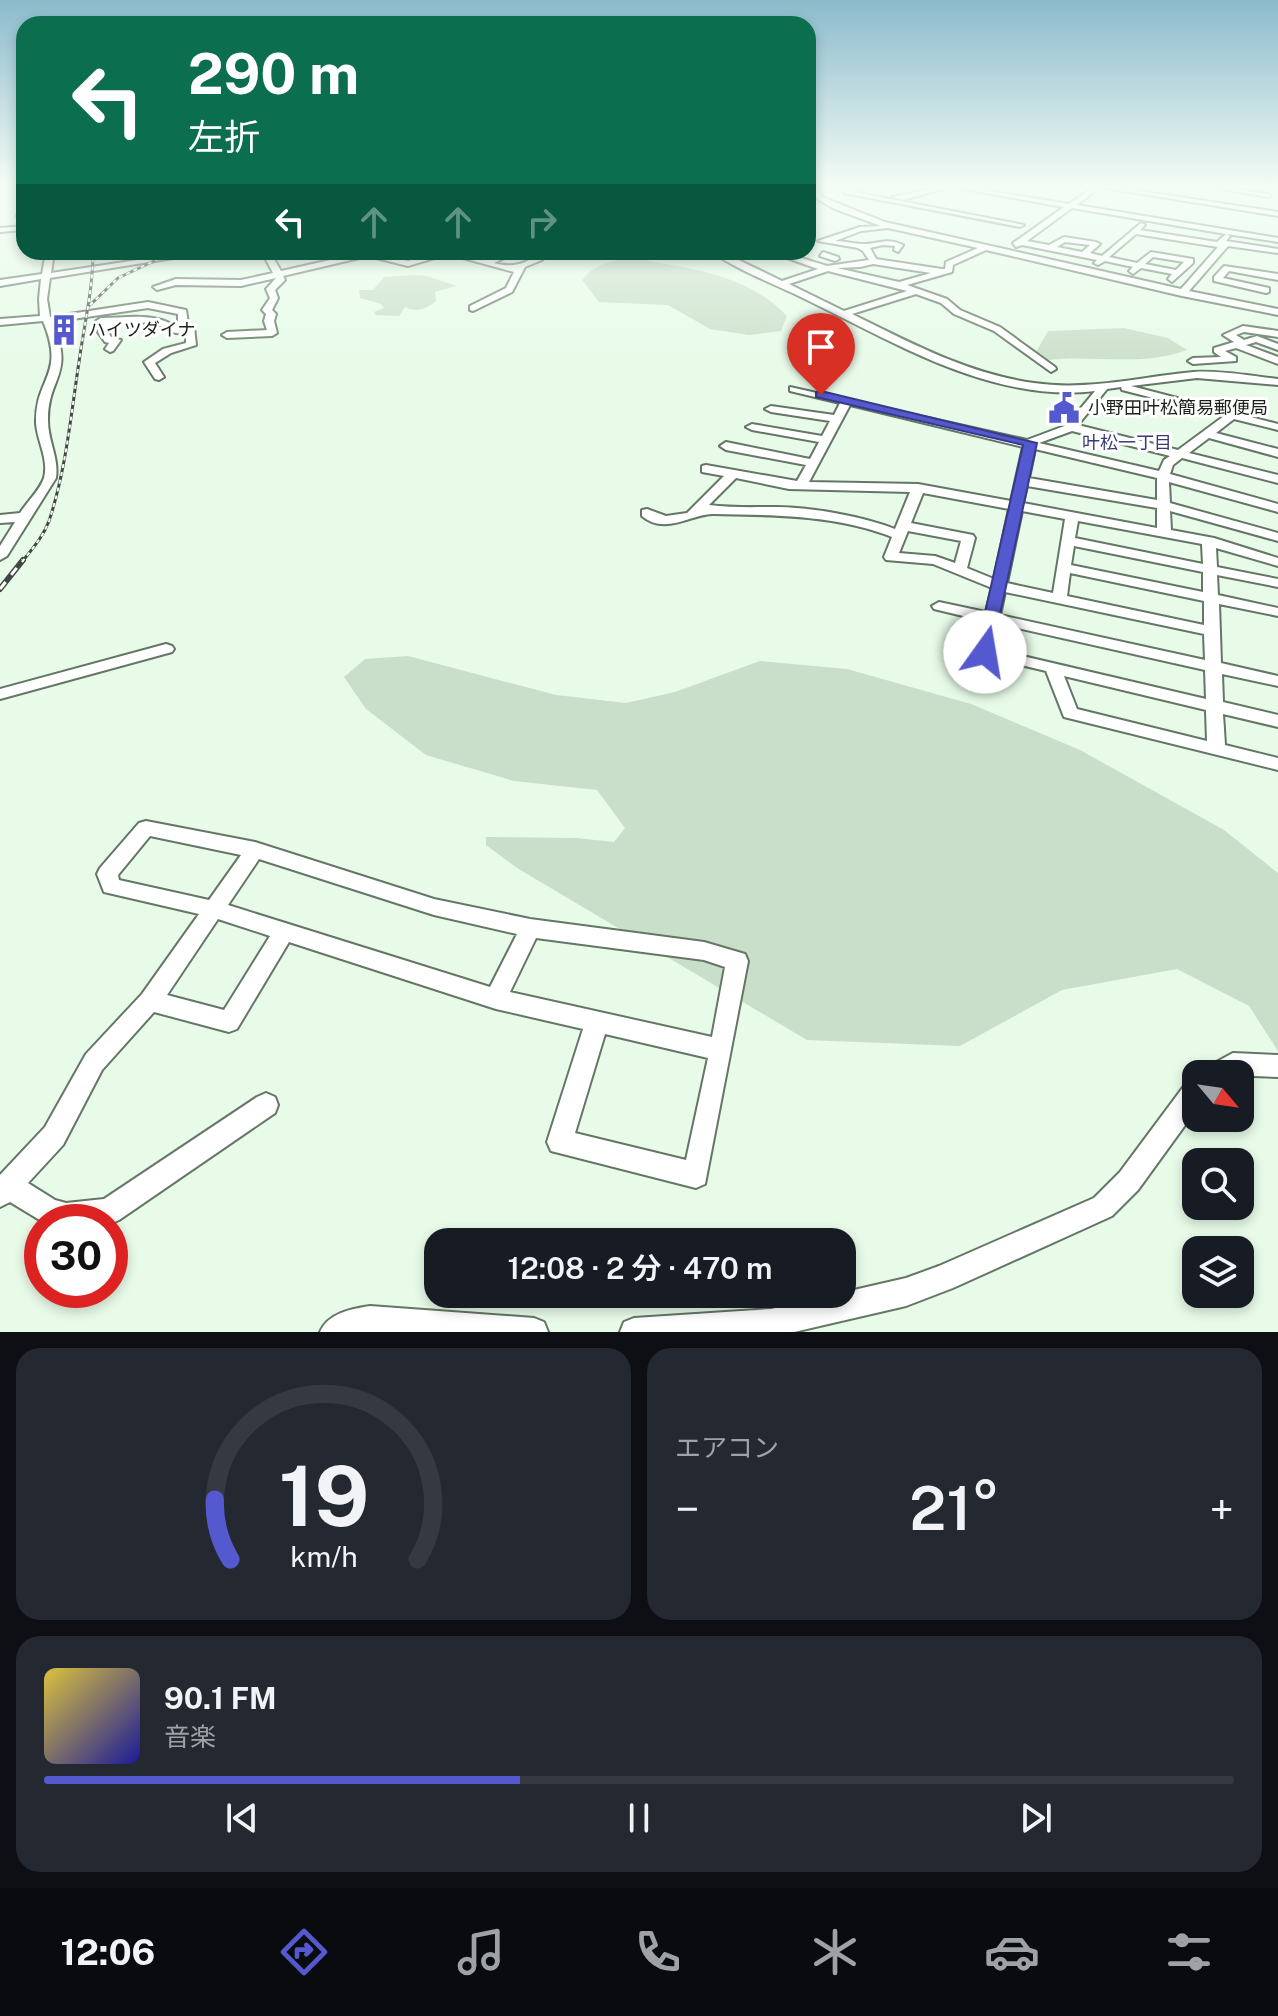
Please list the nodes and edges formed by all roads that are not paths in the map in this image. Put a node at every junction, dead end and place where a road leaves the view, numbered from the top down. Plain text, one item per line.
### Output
1 (825, 250) edge
2 (869, 250) edge
3 (978, 250) edge
4 (999, 250) edge
5 (1009, 250) edge
6 (1054, 250) edge
7 (1089, 250) edge
8 (1112, 250) edge
9 (1163, 250) edge
10 (1220, 251) joint
11 (1007, 252) junction
12 (1179, 253) dead end
13 (823, 254) dead end
14 (1082, 256) junction
15 (1102, 259) junction
16 (1213, 259) junction
17 (49, 260) edge
18 (120, 260) edge
19 (158, 260) edge
20 (270, 260) edge
21 (340, 260) edge
22 (392, 260) edge
23 (421, 260) edge
24 (476, 260) edge
25 (494, 260) edge
26 (536, 260) edge
27 (732, 260) edge
28 (800, 260) edge
29 (873, 261) junction
30 (1278, 261) edge
31 (838, 262) junction
32 (487, 263) junction
33 (128, 265) junction
34 (1138, 266) junction
35 (521, 268) junction
36 (829, 269) junction
37 (943, 272) junction
38 (1088, 272) junction
39 (1177, 273) junction
40 (1278, 274) edge
41 (277, 275) junction
42 (1129, 275) dead end
43 (48, 277) junction
44 (1170, 281) dead end
45 (0, 283) edge
46 (782, 284) junction
47 (899, 285) junction
48 (157, 287) dead end
49 (1278, 287) edge
50 (1266, 290) junction
51 (915, 291) junction
52 (1182, 293) junction
53 (1251, 307) junction
54 (473, 308) dead end
55 (1278, 312) edge
56 (96, 313) junction
57 (844, 314) junction
58 (47, 319) junction
59 (111, 321) junction
60 (0, 322) edge
61 (175, 331) junction
62 (1278, 334) edge
63 (227, 335) dead end
64 (1240, 344) junction
65 (1278, 347) edge
66 (110, 349) dead end
67 (1193, 361) dead end
68 (1278, 361) edge
69 (1051, 369) dead end
70 (159, 377) dead end
71 (1278, 382) edge
72 (1110, 386) junction
73 (794, 389) dead end
74 (847, 401) junction
75 (771, 409) dead end
76 (1233, 415) junction
77 (837, 419) junction
78 (752, 427) dead end
79 (1071, 427) junction
80 (1278, 427) edge
81 (1208, 434) junction
82 (826, 440) junction
83 (1030, 443) junction
84 (726, 446) dead end
85 (1182, 453) junction
86 (1278, 453) edge
87 (814, 463) junction
88 (706, 469) dead end
89 (732, 475) junction
90 (1163, 476) junction
91 (1278, 479) edge
92 (1022, 481) junction
93 (795, 485) junction
94 (850, 486) junction
95 (918, 488) junction
96 (1164, 505) junction
97 (1017, 506) junction
98 (1278, 508) edge
99 (770, 511) junction
100 (647, 513) dead end
101 (693, 514) junction
102 (1072, 516) junction
103 (25, 517) junction
104 (839, 518) junction
105 (0, 519) edge
106 (902, 531) junction
107 (1164, 533) junction
108 (1278, 537) edge
109 (1068, 541) junction
110 (1209, 541) junction
111 (0, 556) edge
112 (1278, 562) edge
113 (1064, 568) junction
114 (960, 569) junction
115 (1210, 569) junction
116 (1278, 583) edge
117 (999, 586) junction
118 (1059, 598) junction
119 (1211, 599) junction
120 (939, 606) dead end
121 (1278, 612) edge
122 (993, 617) junction
123 (1212, 631) junction
124 (166, 649) dead end
125 (1213, 667) junction
126 (1053, 668) junction
127 (1278, 681) edge
128 (0, 694) edge
129 (1214, 707) junction
130 (1278, 721) edge
131 (1216, 749) junction
132 (1278, 764) edge
133 (255, 850) junction
134 (213, 909) junction
135 (530, 928) junction
136 (284, 932) junction
137 (496, 999) junction
138 (150, 1001) junction
139 (597, 1022) junction
140 (721, 1050) junction
141 (1254, 1065) edge
142 (1278, 1066) edge
143 (266, 1105) dead end
144 (1182, 1109) edge
145 (5, 1190) edge
146 (334, 1332) edge
147 (534, 1332) edge
148 (634, 1332) edge

1 - 31 street
2 - 29 street
3 - 37 street
4 - 11 street
5 - 11 street
6 - 14 street
7 - 14 street
8 - 15 street
9 - 12 street
10 - 16 street
10 - 30 street
11 - 38 street
13 - 31 street
14 - 15 street
15 - 34 street
15 - 38 street
16 - 40 street
16 - 52 street
17 - 43 street
18 - 33 street
19 - 33 street
20 - 41 street
21 - 41 street
22 - 23 street
24 - 32 street
25 - 32 street
26 - 35 street
27 - 46 street
28 - 36 street
29 - 31 street
29 - 37 street
31 - 36 street
32 - 35 street
33 - 43 street
34 - 39 street
34 - 39 street
34 - 42 street
35 - 54 street
36 - 46 street
36 - 47 street
37 - 47 street
38 - 52 street
39 - 44 street
40 - 50 street
41 - 48 street
41 - 63 street
43 - 45 street
43 - 58 street
46 - 57 street
47 - 51 street
49 - 50 street
50 - 53 street
51 - 57 street
51 - 69 street
52 - 53 street
53 - 55 street
56 - 58 street
56 - 59 street
56 - 61 street
57 - 72 street
58 - 60 street
58 - 103 street
59 - 61 street
59 - 66 street
61 - 70 street
62 - 64 street
64 - 65 street
64 - 67 street
64 - 68 street
71 - 72 street
72 - 76 street
72 - 79 street
73 - 74 street
74 - 77 street
74 - 83 street
75 - 77 street
76 - 80 street
76 - 81 street
77 - 82 street
78 - 82 street
79 - 83 street
79 - 85 street
81 - 85 street
81 - 86 street
82 - 87 street
83 - 90 street
83 - 92 street
84 - 87 street
85 - 90 street
85 - 91 street
87 - 93 street
88 - 89 street
89 - 93 street
89 - 101 street
90 - 96 street
90 - 98 street
92 - 96 street
92 - 97 street
93 - 94 street
93 - 99 street
94 - 95 street
94 - 104 street
95 - 97 street
95 - 106 street
96 - 107 street
96 - 108 street
97 - 102 street
97 - 117 street
99 - 101 street
99 - 104 street
100 - 101 street
102 - 107 street
102 - 109 street
103 - 105 street
103 - 111 street
104 - 106 street
106 - 114 street
106 - 114 street
107 - 110 street
109 - 113 street
109 - 115 street
110 - 112 street
110 - 115 street
113 - 118 street
113 - 119 street
114 - 117 street
115 - 116 street
115 - 119 street
117 - 118 street
117 - 122 street
118 - 123 street
119 - 121 street
119 - 123 street
120 - 122 street
122 - 125 street
122 - 126 street
123 - 125 street
124 - 128 street
125 - 127 street
125 - 129 street
126 - 129 street
126 - 131 street
129 - 130 street
129 - 131 street
131 - 132 street
133 - 134 street
133 - 134 street
133 - 135 street
134 - 136 street
134 - 138 street
135 - 137 street
135 - 140 street
136 - 137 street
136 - 138 street
137 - 139 street
138 - 145 street
139 - 140 street
139 - 140 street
141 - 142 street
143 - 145 street
144 - 148 street
146 - 147 street

